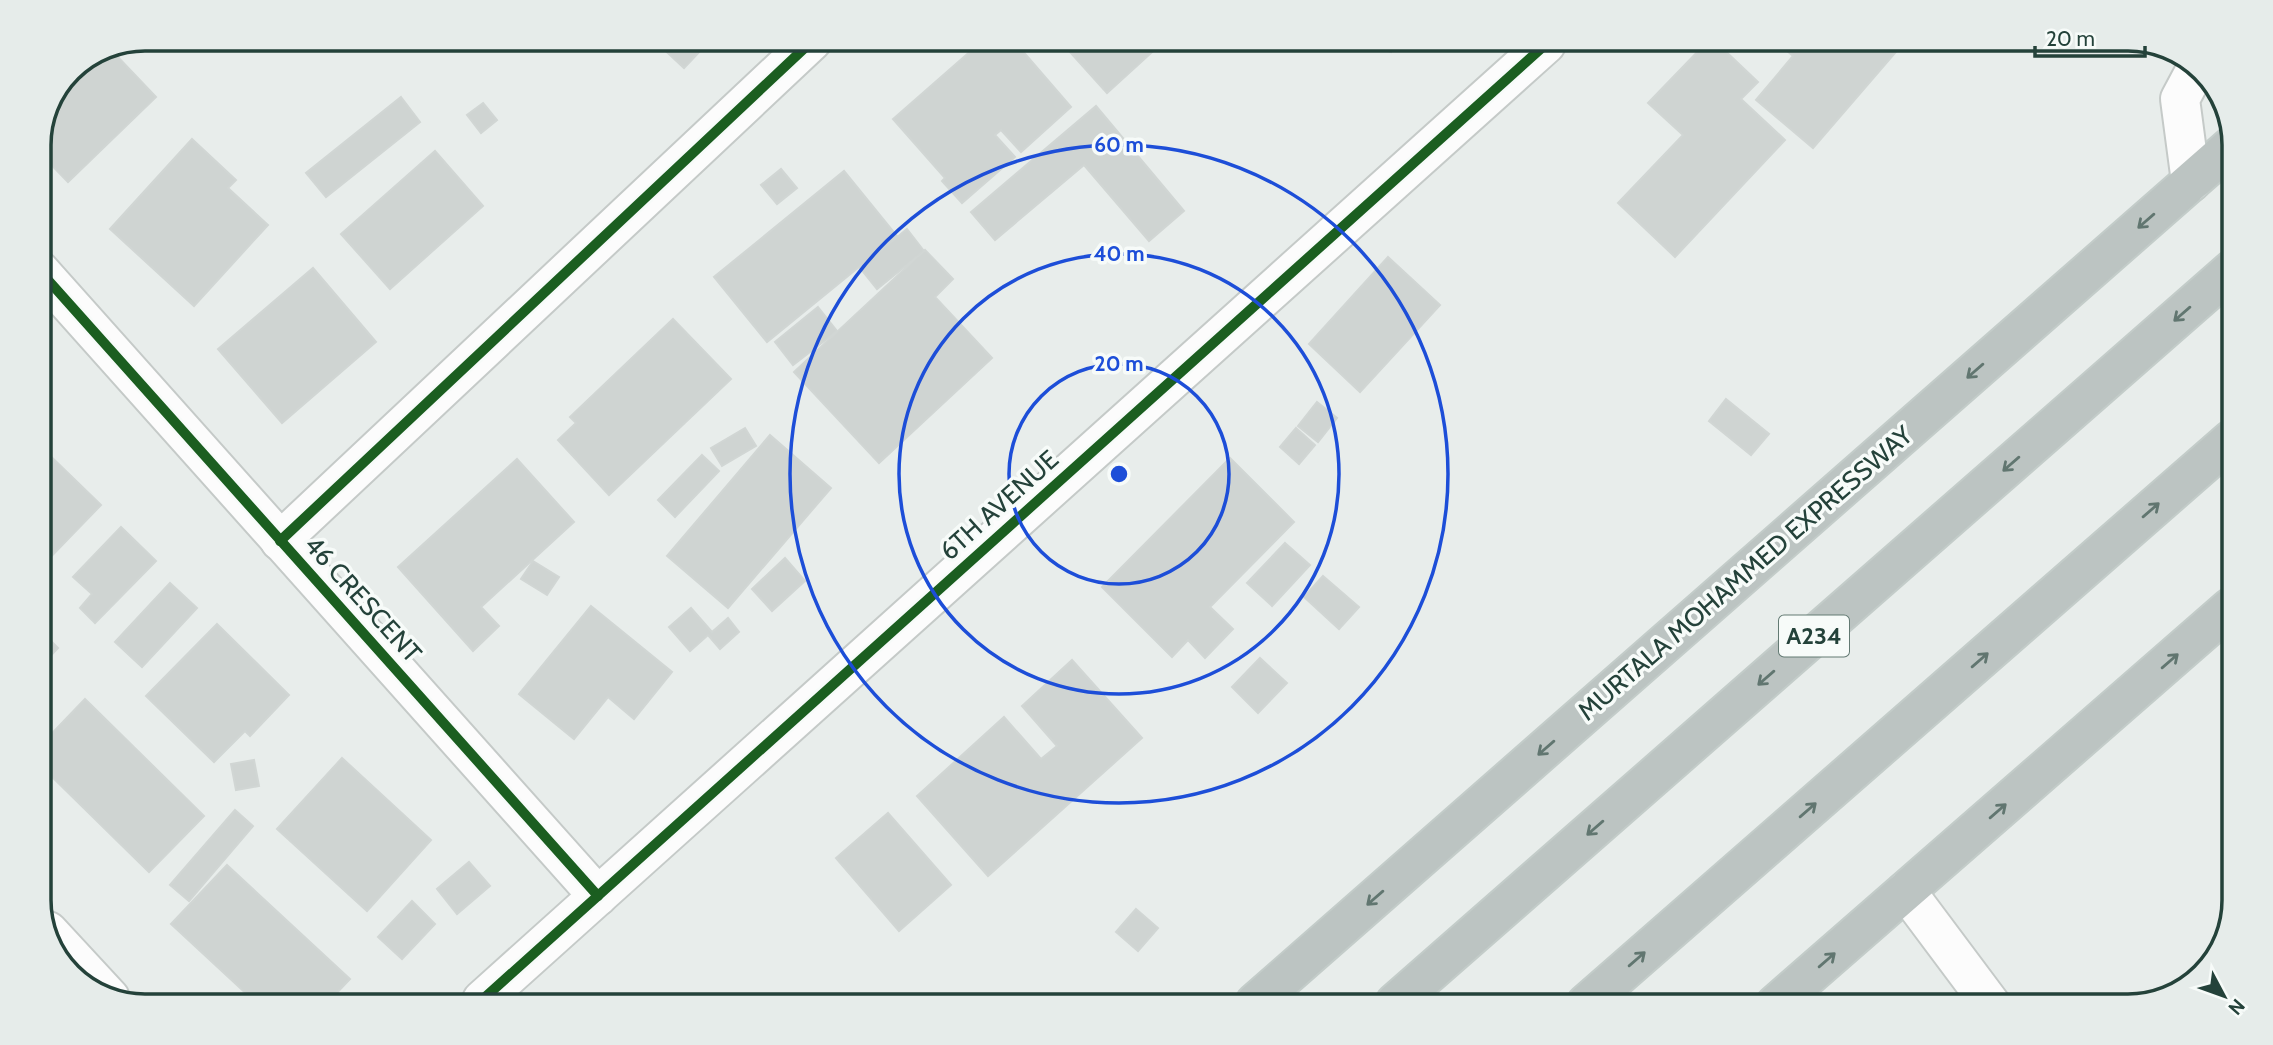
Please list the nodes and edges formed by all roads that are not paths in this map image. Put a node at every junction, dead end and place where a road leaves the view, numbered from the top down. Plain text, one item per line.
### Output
1 (801, 51) edge
2 (1538, 51) edge
3 (2192, 76) edge
4 (2222, 155) edge
5 (2191, 182) junction
6 (2222, 279) edge
7 (51, 283) edge
8 (2222, 448) edge
9 (280, 541) junction
10 (2222, 615) edge
11 (1906, 891) junction
12 (598, 896) junction
13 (64, 948) edge
14 (90, 976) edge
15 (489, 994) edge
16 (1265, 994) edge
17 (1405, 994) edge
18 (1597, 994) edge
19 (1789, 994) edge
20 (1983, 994) edge

1 - 9 street
2 - 12 street, 6TH AVENUE
3 - 5 street
4 - 5 highway, MURTALA MOHAMMED EXPRESSWAY
5 -> 16 highway, MURTALA MOHAMMED EXPRESSWAY
6 -> 17 highway, A234
7 - 9 street, 46 CRESCENT
18 -> 8 highway
9 - 12 street, 46 CRESCENT
11 -> 10 highway
19 -> 11 highway
11 - 20 street
12 - 15 street, 6TH AVENUE
13 - 14 street

